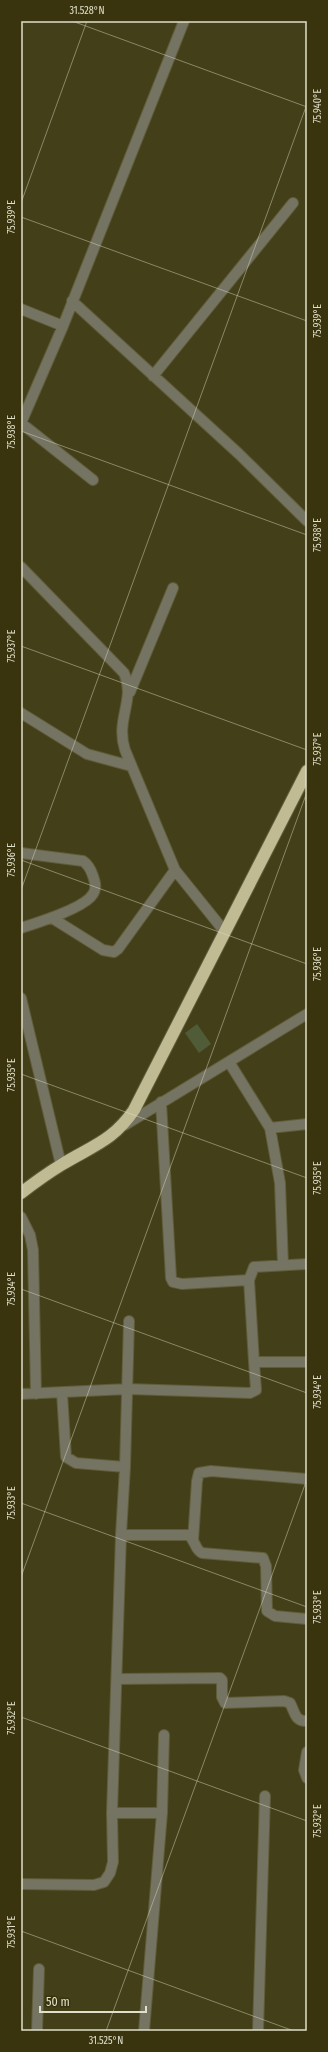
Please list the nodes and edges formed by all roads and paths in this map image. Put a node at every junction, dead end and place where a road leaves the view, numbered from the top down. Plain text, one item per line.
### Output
1 (184, 21) edge
2 (293, 203) dead end
3 (72, 301) junction
4 (21, 309) edge
5 (63, 326) junction
6 (153, 376) junction
7 (93, 480) dead end
8 (307, 521) edge
9 (21, 567) edge
10 (173, 588) dead end
11 (129, 695) junction
12 (21, 713) edge
13 (131, 766) junction
14 (307, 771) edge
15 (21, 853) edge
16 (175, 870) junction
17 (52, 918) junction
18 (21, 928) edge
19 (225, 932) junction
20 (21, 998) edge
21 (307, 1014) edge
22 (229, 1062) junction
23 (161, 1102) junction
24 (307, 1124) edge
25 (123, 1127) junction
26 (270, 1128) junction
27 (61, 1165) junction
28 (21, 1193) edge
29 (21, 1217) edge
30 (307, 1264) edge
31 (283, 1265) junction
32 (249, 1280) junction
33 (129, 1321) dead end
34 (254, 1362) junction
35 (307, 1362) edge
36 (128, 1389) junction
37 (62, 1393) junction
38 (21, 1394) edge
39 (36, 1394) junction
40 (125, 1467) junction
41 (307, 1479) edge
42 (120, 1535) junction
43 (194, 1541) junction
44 (307, 1619) edge
45 (117, 1679) junction
46 (307, 1721) edge
47 (164, 1735) dead end
48 (307, 1752) edge
49 (307, 1778) edge
50 (265, 1796) dead end
51 (112, 1813) junction
52 (162, 1813) junction
53 (21, 1884) edge
54 (39, 1969) dead end
55 (37, 2031) edge
56 (144, 2031) edge
57 (258, 2031) edge

1 - 3 street
2 - 6 street
3 - 5 street
3 - 6 street
4 - 5 street
5 - 7 street
6 - 8 street
9 - 11 street
10 - 11 street
11 - 13 street
12 - 13 street
13 - 16 street
14 - 19 highway
15 - 17 street
16 - 17 street
16 - 19 street
17 - 18 street
19 - 25 highway
20 - 27 street
21 - 22 street
22 - 23 street
22 - 26 street
23 - 25 street
23 - 32 street
24 - 26 street
25 - 27 highway
26 - 31 street
27 - 28 highway
29 - 39 street
30 - 31 street
31 - 32 street
32 - 34 street
33 - 36 street
34 - 35 street
34 - 36 street
36 - 37 street
36 - 40 street
37 - 39 street
37 - 40 street
38 - 39 street
40 - 42 street
41 - 43 street
42 - 43 street
42 - 45 street
43 - 44 street
45 - 46 street
45 - 51 street
47 - 52 street
48 - 49 street
50 - 57 street
51 - 52 street
51 - 53 street
52 - 56 street
54 - 55 street

